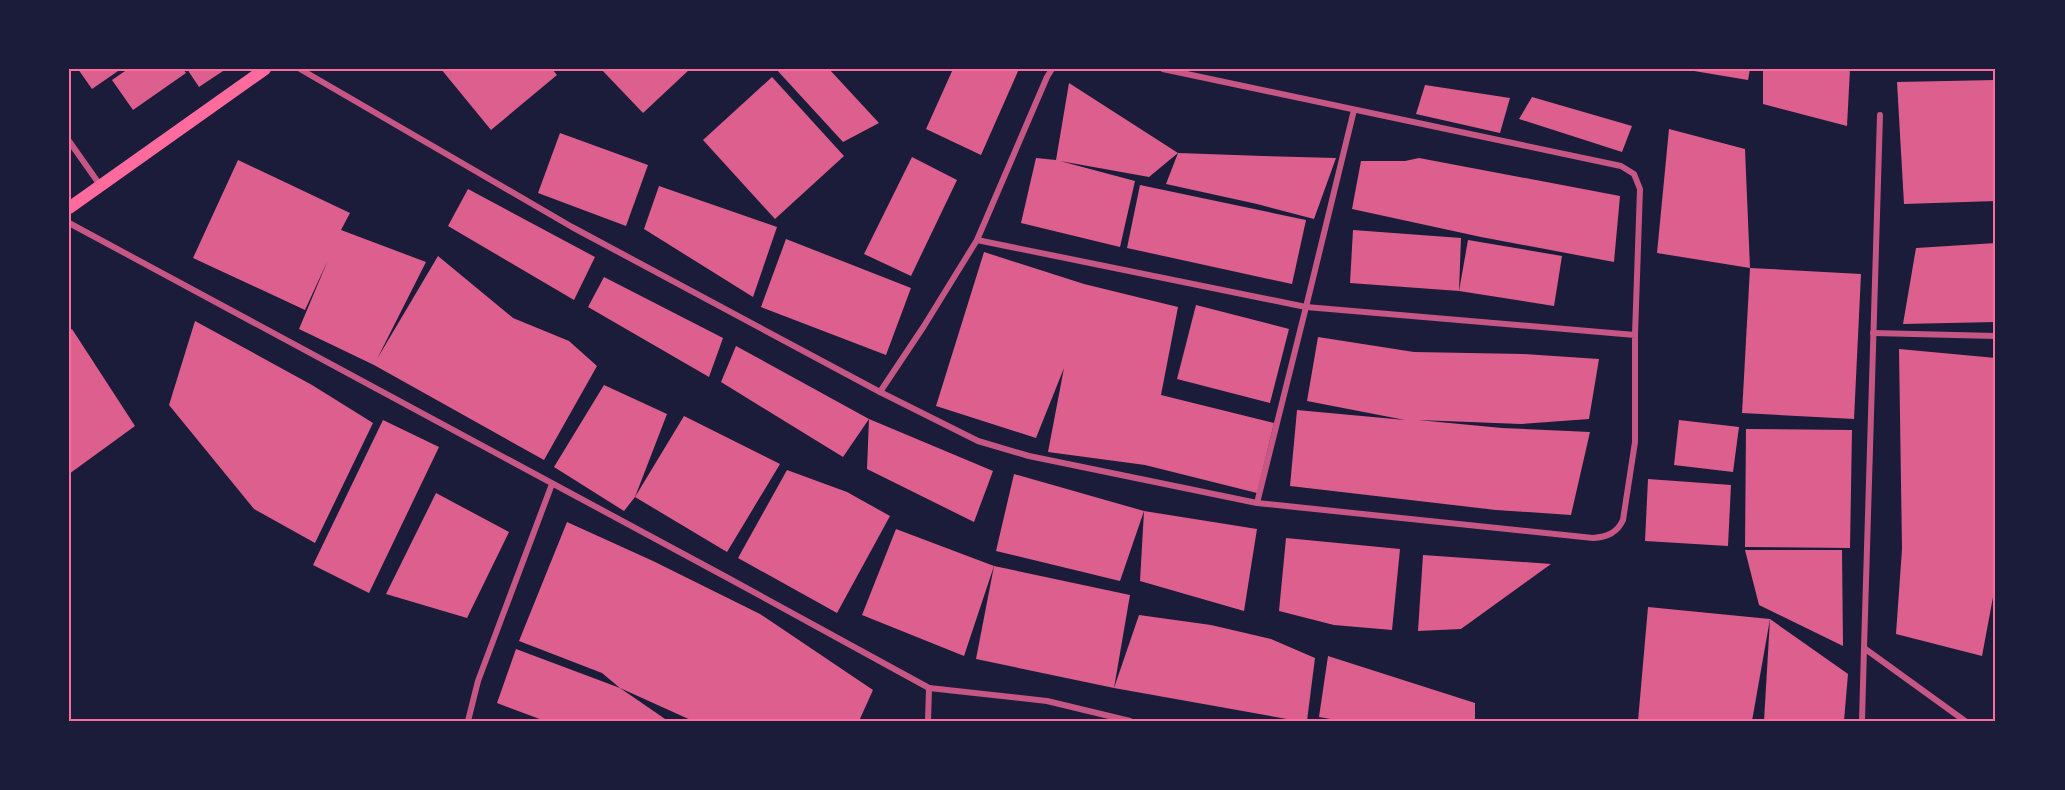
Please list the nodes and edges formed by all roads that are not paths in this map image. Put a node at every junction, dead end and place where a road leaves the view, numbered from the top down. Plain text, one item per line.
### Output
1 (266, 69) edge
2 (300, 69) edge
3 (1052, 69) edge
4 (1163, 69) edge
5 (1354, 110) junction
6 (1880, 115) dead end
7 (69, 141) edge
8 (100, 185) junction
9 (69, 208) edge
10 (69, 223) edge
11 (977, 240) junction
12 (1306, 307) junction
13 (1873, 333) junction
14 (1635, 335) junction
15 (1996, 336) edge
16 (880, 392) junction
17 (552, 484) junction
18 (1257, 503) junction
19 (1864, 648) junction
20 (929, 688) junction
21 (468, 721) edge
22 (928, 721) edge
23 (1130, 721) edge
24 (1862, 721) edge
25 (1965, 721) edge

1 - 8 main road
2 - 16 street
3 - 11 street
4 - 5 street
5 - 12 street
5 - 14 street
6 - 13 street
7 - 8 street
8 - 9 main road
10 - 17 street
11 - 12 street
11 - 16 street
12 - 14 street
12 - 18 street
13 - 15 street
13 - 19 street
14 - 18 street
16 - 18 street
17 - 20 street
17 - 21 street
19 - 24 street
19 - 25 street
20 - 22 street
20 - 23 street

